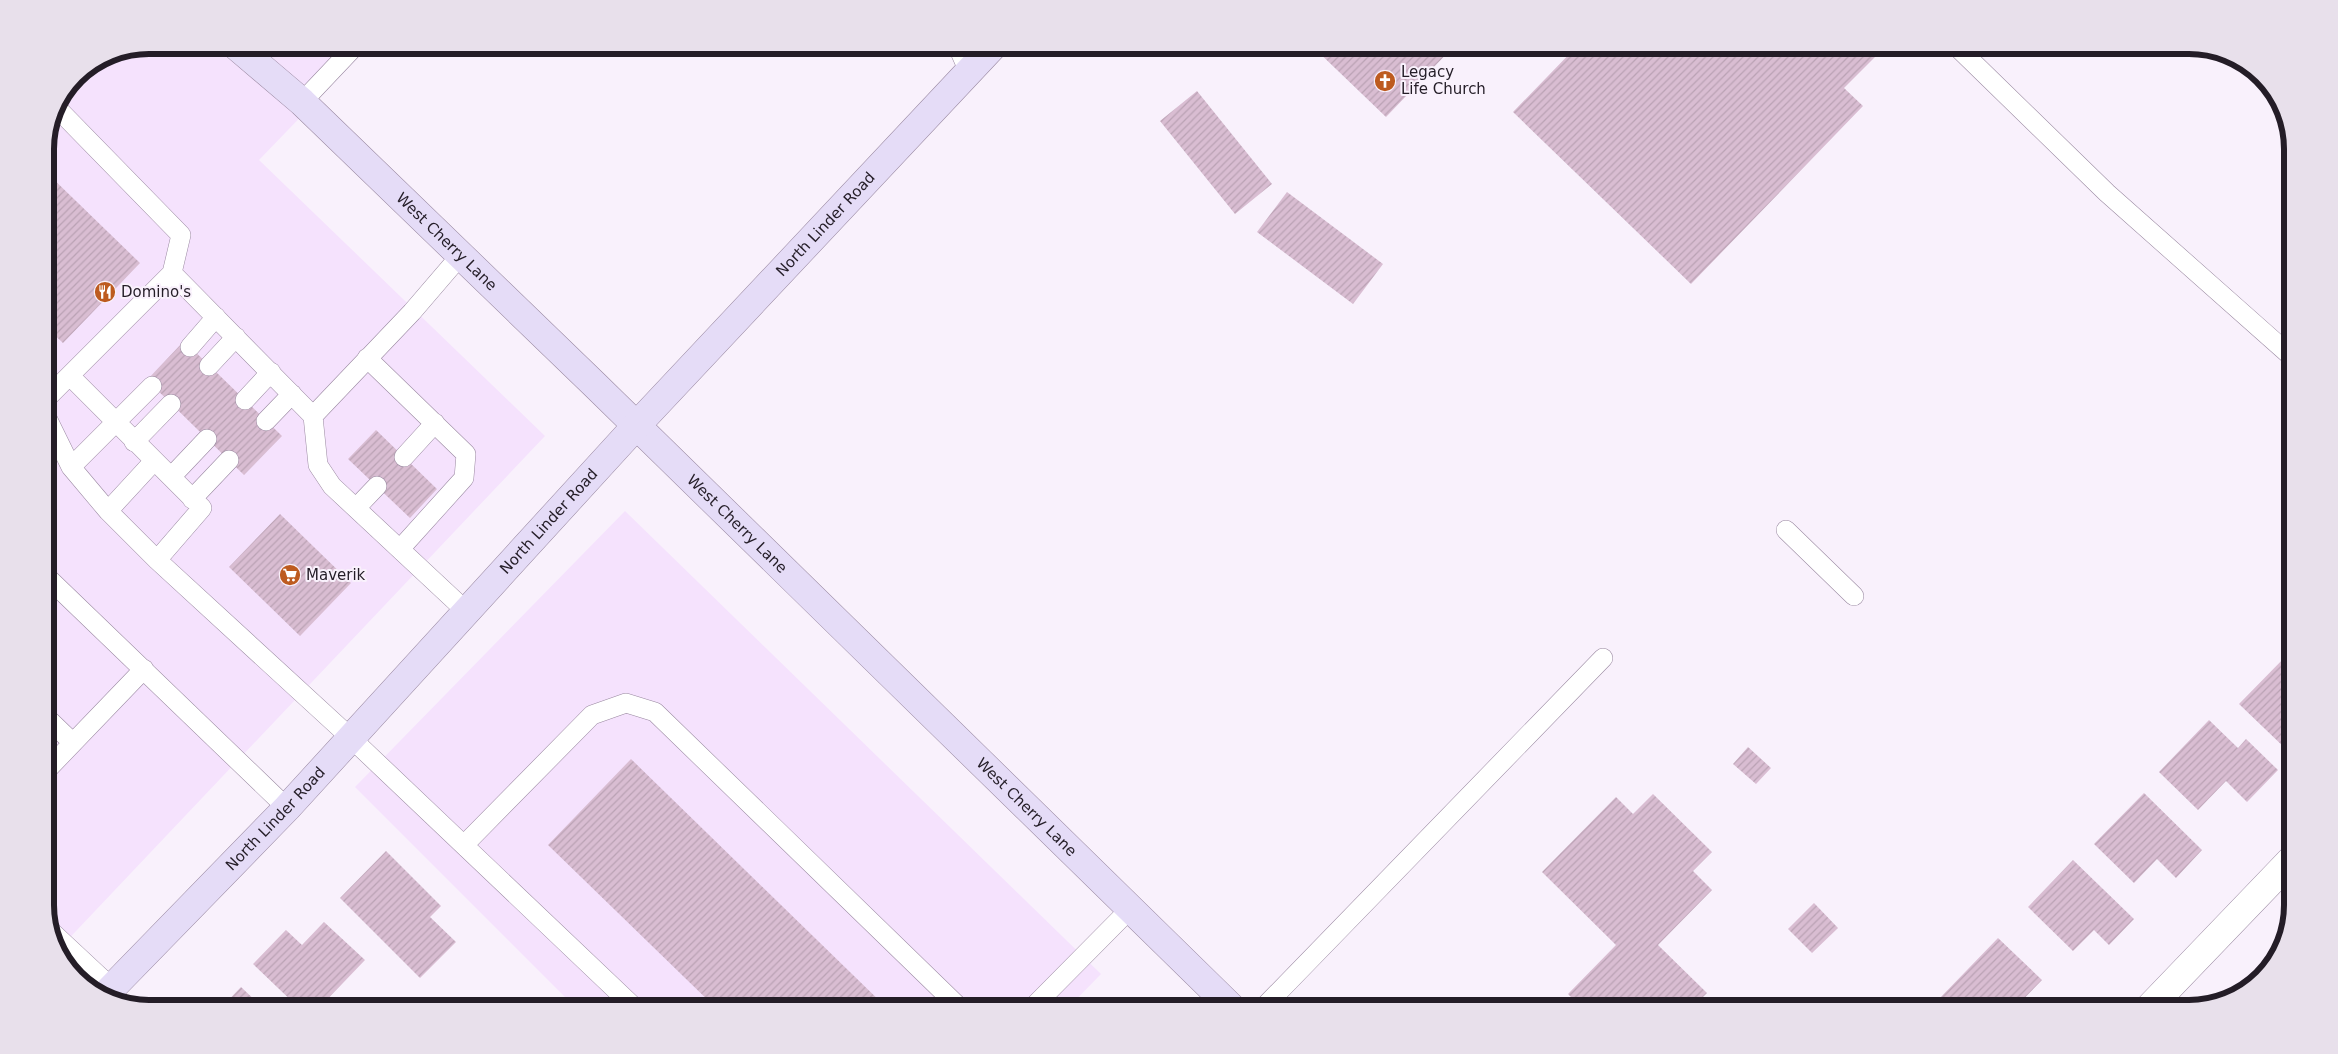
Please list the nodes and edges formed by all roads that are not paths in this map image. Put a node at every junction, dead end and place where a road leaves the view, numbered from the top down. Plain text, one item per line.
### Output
1 (246, 54) edge
2 (347, 54) edge
3 (960, 54) edge
4 (986, 54) edge
5 (1964, 54) edge
6 (969, 72) junction
7 (302, 102) junction
8 (61, 112) edge
9 (460, 256) junction
10 (172, 273) junction
11 (216, 317) junction
12 (236, 337) junction
13 (190, 347) dead end
14 (2284, 350) edge
15 (367, 358) junction
16 (209, 366) dead end
17 (270, 372) junction
18 (71, 377) junction
19 (152, 386) dead end
20 (54, 392) edge
21 (292, 394) junction
22 (245, 400) dead end
23 (172, 404) dead end
24 (313, 416) junction
25 (266, 421) dead end
26 (116, 424) junction
27 (435, 424) junction
28 (636, 426) junction
29 (54, 433) edge
30 (207, 439) dead end
31 (134, 442) junction
32 (404, 457) dead end
33 (229, 460) dead end
34 (154, 462) junction
35 (71, 468) junction
36 (170, 477) junction
37 (377, 486) dead end
38 (192, 499) junction
39 (356, 508) junction
40 (108, 511) junction
41 (1786, 530) dead end
42 (400, 549) junction
43 (157, 560) junction
44 (54, 584) edge
45 (1854, 596) dead end
46 (467, 612) junction
47 (1603, 658) dead end
48 (144, 669) junction
49 (54, 725) edge
50 (352, 739) junction
51 (73, 743) junction
52 (54, 763) edge
53 (287, 808) junction
54 (464, 845) junction
55 (2284, 868) edge
56 (1130, 909) junction
57 (61, 942) edge
58 (105, 990) edge
59 (108, 991) edge
60 (627, 1000) edge
61 (952, 1000) edge
62 (1040, 1000) edge
63 (1224, 1000) edge
64 (1271, 1000) edge
65 (2157, 1000) edge

1 - 7 main road, West Cherry Lane
2 - 7 lane
3 - 6 lane
4 - 6 main road, North Linder Road
5 - 14 lane
6 - 28 main road, North Linder Road
7 - 9 main road, West Cherry Lane
8 - 10 lane
9 - 15 lane
9 - 28 main road, West Cherry Lane
10 - 11 lane
10 - 18 lane
11 - 12 lane
11 - 13 lane
12 - 16 lane
12 - 17 lane
15 - 24 lane
15 - 27 lane
17 - 21 lane
17 - 22 lane
18 - 20 lane
18 - 26 lane
19 - 26 lane
21 - 24 lane
21 - 25 lane
23 - 31 lane
24 - 39 lane
26 - 31 lane
26 - 35 lane
27 - 32 lane
27 - 42 lane
28 - 46 main road, North Linder Road
28 - 56 main road, West Cherry Lane
29 - 35 lane
30 - 36 lane
31 - 34 lane
33 - 38 lane
34 - 36 lane
34 - 40 lane
35 - 40 lane
36 - 38 lane
37 - 39 lane
38 - 43 lane
39 - 42 lane
40 - 43 lane
41 - 45 lane
42 - 46 lane
43 - 50 lane
44 - 48 lane
46 - 50 main road, North Linder Road
47 - 64 lane
48 - 51 lane
48 - 53 lane
49 - 51 lane
50 - 53 main road, North Linder Road
50 - 54 lane
51 - 52 lane
53 - 59 main road, North Linder Road
54 - 60 lane
54 - 61 lane
55 - 65 street
56 - 62 lane
56 - 63 main road, West Cherry Lane
57 - 58 lane

